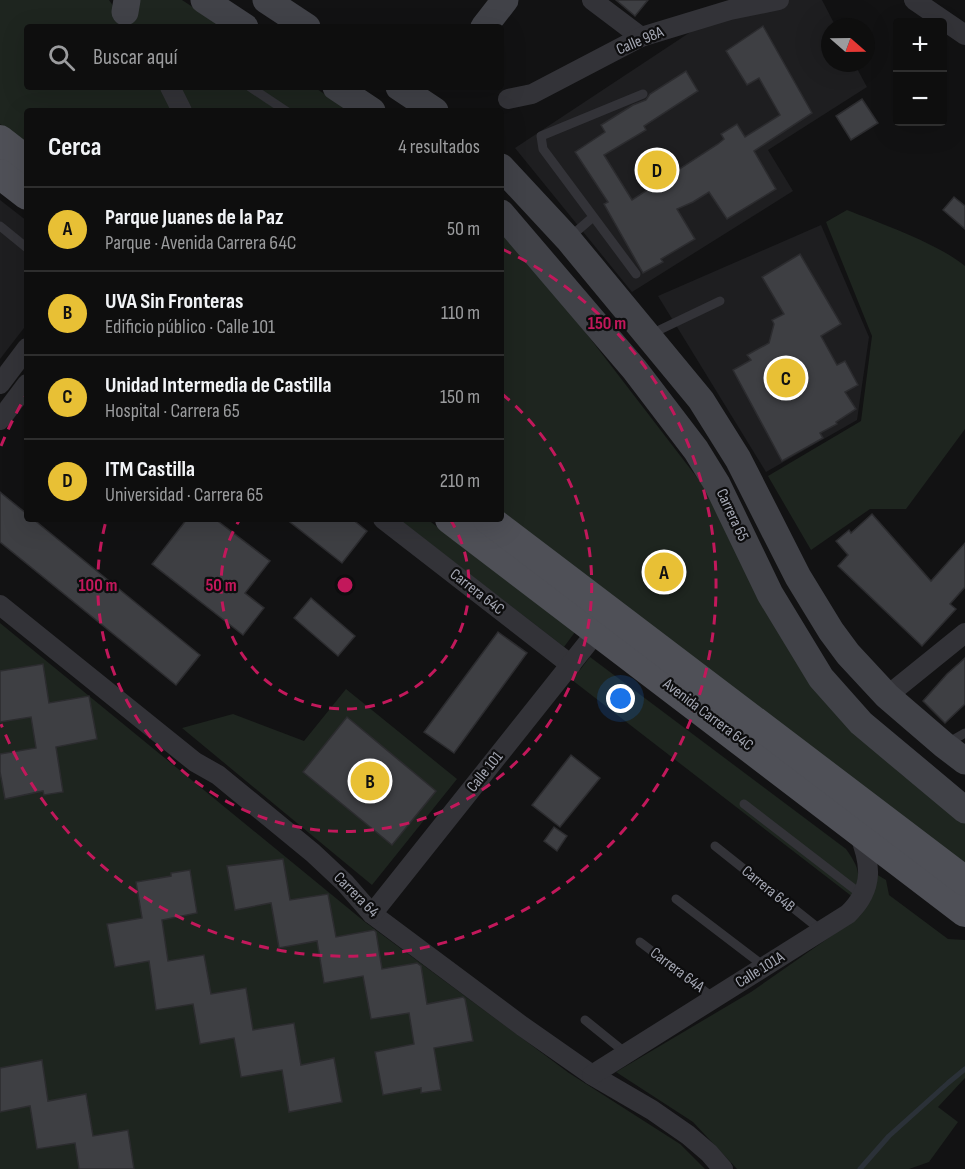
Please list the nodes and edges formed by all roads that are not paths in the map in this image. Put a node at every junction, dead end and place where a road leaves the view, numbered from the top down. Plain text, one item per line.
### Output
1 (204, 0) edge
2 (266, 0) edge
3 (505, 0) edge
4 (592, 0) edge
5 (779, 0) edge
6 (914, 0) edge
7 (240, 24) edge
8 (302, 24) edge
9 (486, 24) edge
10 (965, 35) edge
11 (641, 37) junction
12 (172, 90) edge
13 (254, 90) edge
14 (340, 90) edge
15 (406, 90) edge
16 (643, 94) dead end
17 (508, 99) dead end
18 (432, 101) edge
19 (180, 108) edge
20 (282, 108) edge
21 (368, 108) edge
22 (0, 140) edge
23 (24, 159) edge
24 (504, 169) edge
25 (0, 174) edge
26 (24, 193) edge
27 (504, 217) edge
28 (593, 217) junction
29 (0, 226) edge
30 (568, 239) junction
31 (24, 246) edge
32 (636, 274) dead end
33 (720, 301) dead end
34 (649, 335) junction
35 (24, 352) edge
36 (0, 384) edge
37 (24, 388) edge
38 (0, 420) edge
39 (454, 522) edge
40 (492, 522) edge
41 (391, 525) edge
42 (0, 605) edge
43 (598, 630) junction
44 (965, 633) edge
45 (571, 664) junction
46 (887, 696) junction
47 (958, 746) edge
48 (744, 804) dead end
49 (965, 810) edge
50 (858, 829) junction
51 (715, 846) dead end
52 (965, 881) edge
53 (862, 895) junction
54 (676, 899) dead end
55 (965, 912) edge
56 (372, 914) junction
57 (822, 931) junction
58 (640, 942) dead end
59 (765, 967) junction
60 (715, 999) junction
61 (585, 1020) dead end
62 (628, 1054) junction
63 (592, 1075) junction
64 (723, 1169) edge

1 - 7 main road
2 - 8 main road
3 - 9 main road
4 - 11 street
5 - 11 street, Calle 98A
6 - 10 street
11 - 17 street, Calle 98A
12 - 19 street
13 - 20 lane
14 - 21 main road
15 - 18 main road
16 - 28 lane
22 - 23 main road
24 - 30 main road, Carrera 65
25 - 26 main road
27 - 49 main road, Carrera 65
28 - 30 lane
28 - 32 lane
29 - 31 lane
30 - 34 main road, Carrera 65
33 - 34 lane
34 - 46 main road, Carrera 65
35 - 36 street
37 - 38 street
39 - 43 main road, Avenida Carrera 64C
40 - 52 main road, Avenida Carrera 64C
41 - 45 street, Carrera 64C
42 - 56 street, Carrera 64
43 - 45 street, Calle 101
43 - 50 main road, Avenida Carrera 64C
44 - 46 street
45 - 56 street, Calle 101
46 - 47 main road, Carrera 65
48 - 53 lane
50 - 53 street, Calle 101A
50 - 55 main road, Avenida Carrera 64C
51 - 57 lane, Carrera 64B
53 - 57 street, Calle 101A
54 - 59 lane
56 - 63 street, Carrera 64
57 - 59 street, Calle 101A
58 - 60 lane, Carrera 64A
59 - 60 street, Calle 101A
60 - 62 street, Calle 101A
61 - 62 lane
62 - 63 street, Calle 101A
63 - 64 street, Carrera 64

